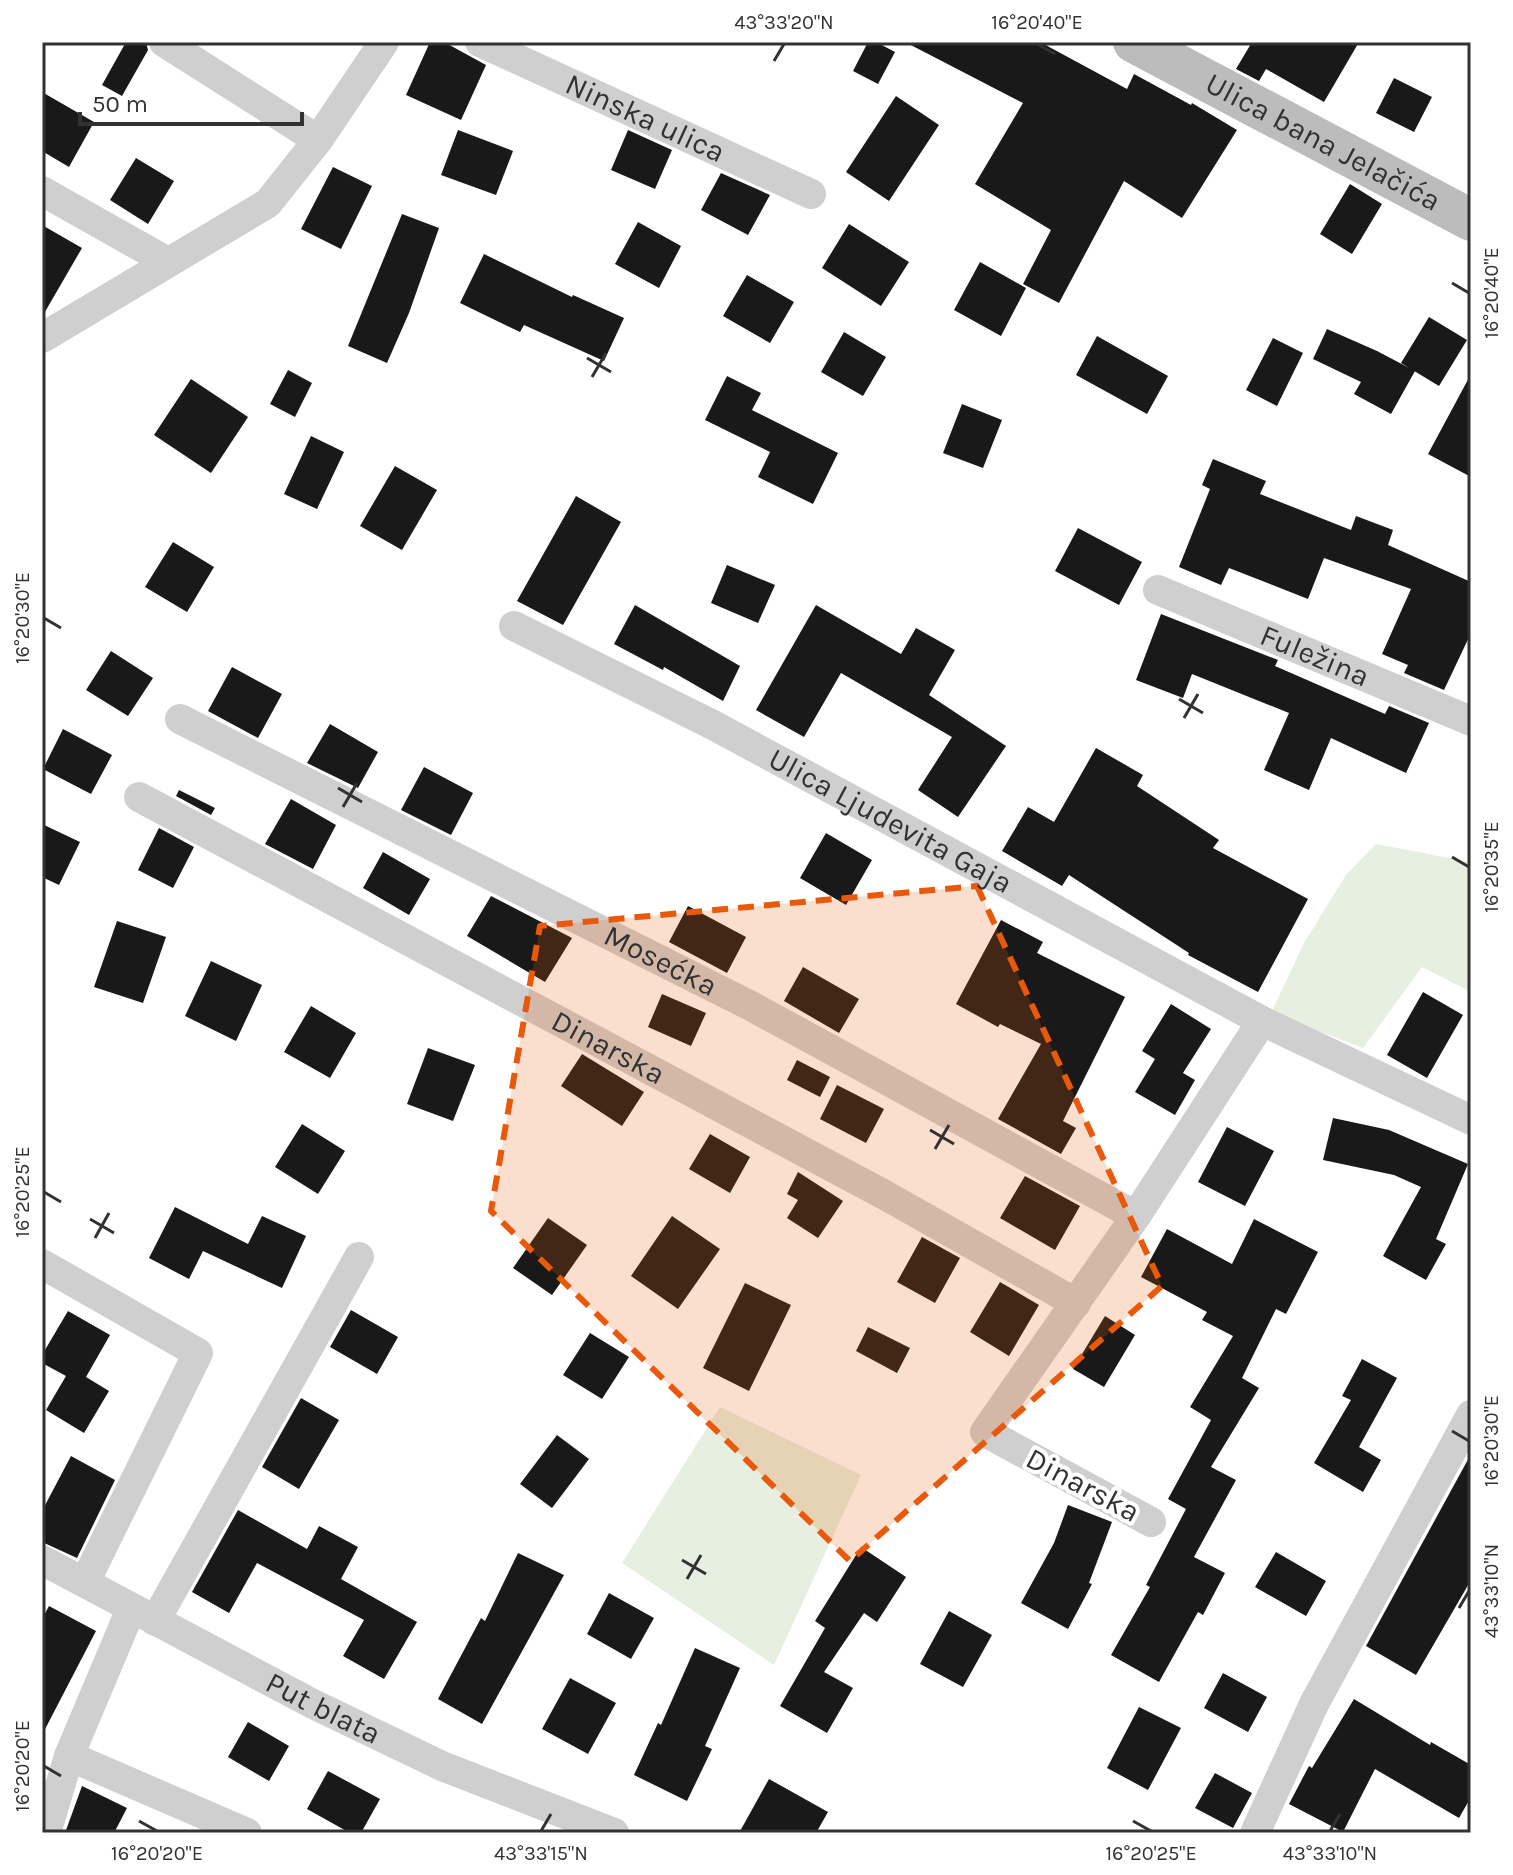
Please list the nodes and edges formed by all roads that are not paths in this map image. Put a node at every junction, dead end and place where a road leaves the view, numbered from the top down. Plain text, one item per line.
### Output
1 (164, 42) edge
2 (384, 42) edge
3 (480, 42) edge
4 (1134, 42) edge
5 (318, 140) junction
6 (42, 191) edge
7 (811, 194) dead end
8 (1471, 220) edge
9 (168, 262) junction
10 (42, 338) edge
11 (1158, 590) dead end
12 (514, 626) dead end
13 (180, 719) dead end
14 (1471, 721) edge
15 (139, 797) dead end
16 (1262, 1021) junction
17 (1471, 1120) edge
18 (1136, 1216) junction
19 (359, 1257) dead end
20 (42, 1264) edge
21 (1076, 1303) junction
22 (1471, 1415) edge
23 (1151, 1522) dead end
24 (45, 1566) edge
25 (85, 1582) junction
26 (143, 1615) junction
27 (69, 1756) junction
28 (46, 1833) edge
29 (247, 1833) edge
30 (614, 1833) edge
31 (1255, 1833) edge

1 - 5 street
2 - 5 street
3 - 7 street, Ninska ulica
4 - 8 main road, Ulica bana Jelačića
5 - 9 street
6 - 9 street
9 - 10 street
11 - 14 street, Fuležina
12 - 16 street, Ulica Ljudevita Gaja
13 - 18 street, Mosećka
15 - 21 street, Dinarska
16 - 17 street, Ulica Ljudevita Gaja
16 - 18 street, Dinarska
18 - 21 street, Dinarska
19 - 26 street
20 - 25 street
21 - 23 street, Dinarska
22 - 31 street
24 - 25 street, Put blata
25 - 26 street, Put blata
26 - 27 street
26 - 30 street, Put blata
27 - 28 street
27 - 29 street

